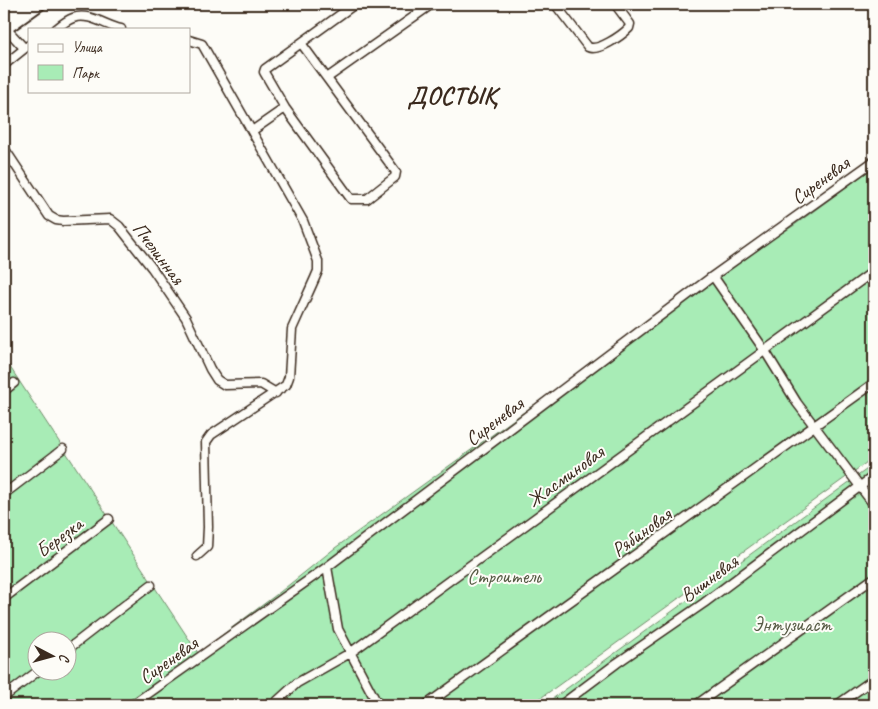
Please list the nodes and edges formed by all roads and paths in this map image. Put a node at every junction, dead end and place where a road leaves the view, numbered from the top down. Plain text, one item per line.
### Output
1 (22, 4) edge
2 (39, 4) edge
3 (355, 4) edge
4 (432, 4) edge
5 (555, 4) edge
6 (615, 4) edge
7 (4, 25) edge
8 (58, 28) edge
9 (118, 28) edge
10 (192, 40) edge
11 (301, 43) junction
12 (26, 47) edge
13 (4, 65) edge
14 (327, 78) junction
15 (285, 108) junction
16 (252, 131) junction
17 (4, 148) edge
18 (874, 161) edge
19 (874, 271) edge
20 (714, 276) junction
21 (765, 351) junction
22 (874, 383) edge
23 (14, 384) dead end
24 (4, 391) edge
25 (276, 393) junction
26 (814, 427) junction
27 (63, 449) dead end
28 (874, 476) edge
29 (860, 486) junction
30 (4, 494) edge
31 (874, 505) edge
32 (109, 519) dead end
33 (197, 556) dead end
34 (327, 567) junction
35 (874, 578) edge
36 (152, 585) dead end
37 (4, 598) edge
38 (78, 641) edge
39 (350, 652) junction
40 (28, 678) edge
41 (874, 679) edge
42 (4, 696) edge
43 (132, 705) edge
44 (273, 705) edge
45 (378, 705) edge
46 (426, 705) edge
47 (561, 705) edge
48 (696, 705) edge
49 (837, 705) edge

1 - 7 main road
2 - 7 main road
3 - 11 street
4 - 14 street
5 - 6 street
7 - 12 street
8 - 9 street
10 - 16 street
11 - 14 street
11 - 15 street
12 - 13 street
14 - 15 street
15 - 16 street
16 - 25 street
17 - 25 street, Пчелинная
18 - 20 street, Сиреневая
19 - 21 street, Жасминовая
20 - 21 street
20 - 34 street, Сиреневая
21 - 26 street
21 - 39 street, Жасминовая
22 - 26 street, Рябиновая
23 - 24 street
25 - 33 street
26 - 29 street
26 - 46 street, Рябиновая
27 - 30 street
28 - 29 street, Вишневая
29 - 31 street
29 - 47 street, Вишневая
32 - 37 street, Березка
34 - 39 street
34 - 43 street, Сиреневая
35 - 48 street
36 - 38 street
39 - 44 street, Жасминовая
39 - 45 street
40 - 42 street
41 - 49 street

